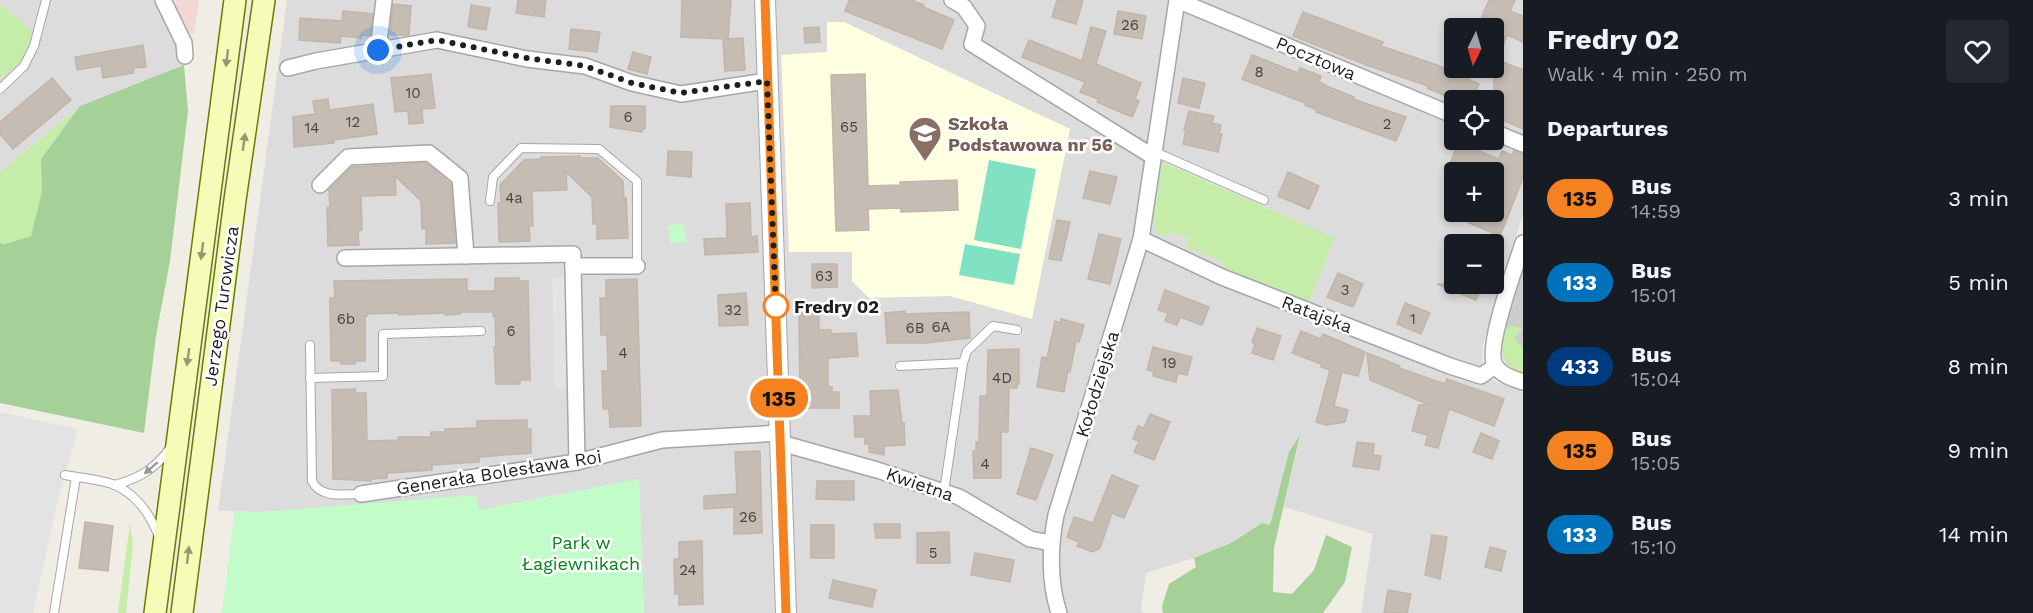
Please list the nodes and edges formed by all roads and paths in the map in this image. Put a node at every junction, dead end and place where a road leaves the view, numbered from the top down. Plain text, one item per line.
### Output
1 (46, 0) edge
2 (163, 0) edge
3 (235, 0) edge
4 (264, 0) edge
5 (384, 0) edge
6 (765, 0) edge
7 (952, 0) edge
8 (1177, 0) edge
9 (378, 50) junction
10 (185, 56) dead end
11 (288, 68) dead end
12 (767, 81) junction
13 (0, 89) edge
14 (1444, 111) edge
15 (1504, 136) edge
16 (1523, 144) edge
17 (1153, 153) junction
18 (320, 185) dead end
19 (1264, 200) dead end
20 (490, 201) dead end
21 (1141, 239) junction
22 (1523, 243) edge
23 (466, 256) junction
24 (345, 258) dead end
25 (573, 266) junction
26 (637, 266) joint
27 (1017, 330) dead end
28 (481, 331) dead end
29 (310, 345) dead end
30 (963, 363) junction
31 (900, 366) dead end
32 (1495, 366) junction
33 (310, 378) junction
34 (1523, 382) edge
35 (177, 437) junction
36 (780, 438) junction
37 (577, 462) junction
38 (65, 475) dead end
39 (76, 477) junction
40 (114, 485) junction
41 (944, 492) junction
42 (361, 494) joint
43 (1051, 543) junction
44 (163, 546) junction
45 (54, 613) edge
46 (155, 613) edge
47 (182, 613) edge
48 (786, 613) edge
49 (1059, 613) edge

1 - 13 lane
2 - 10 street
3 -> 35 main road, Jerzego Turowicza
47 -> 4 main road, Jerzego Turowicza
5 - 9 street
6 - 12 street
7 - 17 street
8 - 14 street, Pocztowa
8 - 17 street, Kołodziejska
9 - 11 street
9 - 12 street
12 - 36 street
15 - 16 street
17 - 19 lane
17 - 21 street, Kołodziejska
18 - 23 street
20 - 26 lane
21 - 32 street, Ratajska
21 - 43 street, Kołodziejska
22 - 32 street
23 - 24 street
23 - 25 street
25 - 26 street
25 - 37 street
27 - 30 lane
28 - 33 lane
29 - 33 lane
30 - 31 lane
30 - 41 lane
32 - 34 street
33 - 42 lane
35 -> 40 lane
35 - 44 main road, Jerzego Turowicza
36 - 37 street, Generała Bolesława Roi
36 - 41 street, Kwietna
36 - 48 street
37 - 42 street, Generała Bolesława Roi
38 - 39 lane
39 - 40 lane
39 - 45 lane
40 - 44 lane
41 - 43 street, Kwietna
43 - 49 street, Kołodziejska
44 - 46 main road, Jerzego Turowicza

